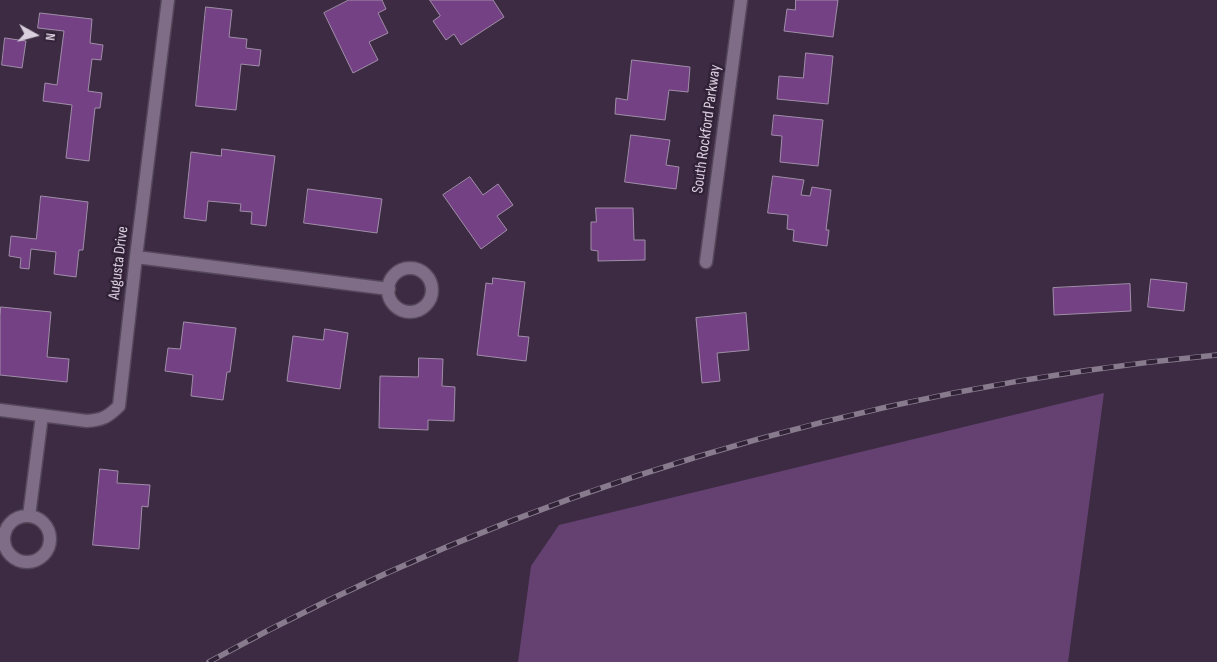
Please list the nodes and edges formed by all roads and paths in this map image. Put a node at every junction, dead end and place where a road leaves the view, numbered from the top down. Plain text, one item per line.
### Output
1 (168, 0) edge
2 (741, 0) edge
3 (136, 257) junction
4 (706, 262) dead end
5 (388, 290) dead end
6 (0, 410) edge
7 (42, 415) junction
8 (29, 516) dead end

1 - 3 street, Augusta Drive
2 - 4 street, South Rockford Parkway
3 - 5 street
3 - 7 street, Augusta Drive
6 - 7 street, Augusta Drive
7 - 8 street

